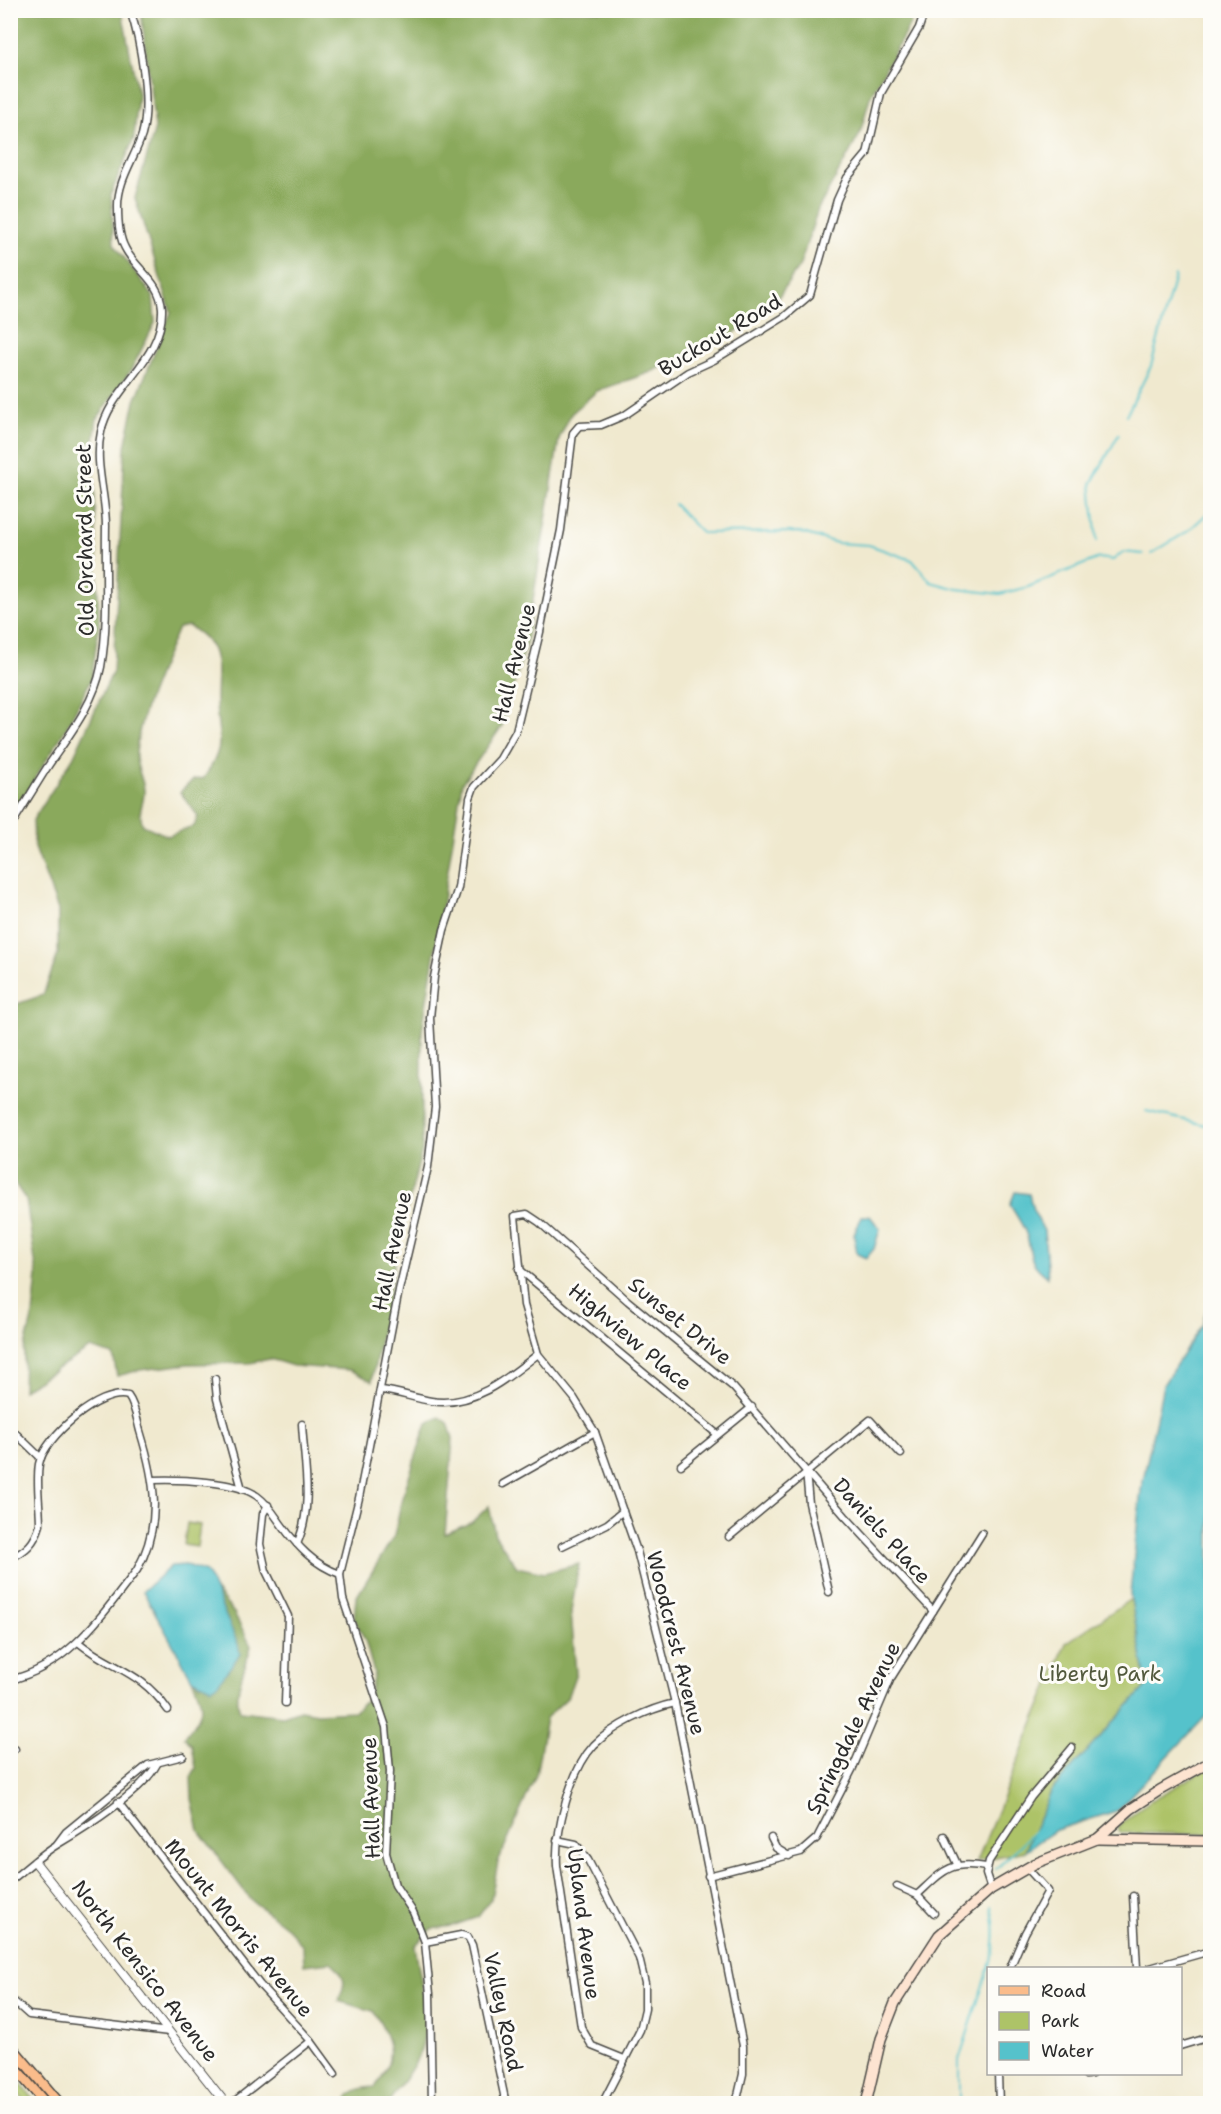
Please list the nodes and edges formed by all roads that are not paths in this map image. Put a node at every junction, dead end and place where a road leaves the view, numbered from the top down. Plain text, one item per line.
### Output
1 (130, 10) edge
2 (925, 10) edge
3 (593, 426) joint
4 (10, 827) edge
5 (518, 1214) joint
6 (519, 1269) junction
7 (538, 1354) junction
8 (215, 1379) dead end
9 (381, 1390) junction
10 (752, 1407) junction
11 (302, 1424) dead end
12 (10, 1428) edge
13 (595, 1432) junction
14 (717, 1434) junction
15 (901, 1454) dead end
16 (41, 1458) junction
17 (681, 1465) dead end
18 (806, 1472) junction
19 (153, 1480) junction
20 (503, 1484) dead end
21 (242, 1489) junction
22 (268, 1505) junction
23 (623, 1511) junction
24 (982, 1533) dead end
25 (729, 1537) dead end
26 (297, 1544) junction
27 (562, 1546) dead end
28 (10, 1557) edge
29 (340, 1574) junction
30 (829, 1592) dead end
31 (933, 1611) junction
32 (78, 1642) junction
33 (10, 1680) edge
34 (285, 1703) dead end
35 (675, 1703) junction
36 (168, 1710) dead end
37 (1072, 1748) dead end
38 (183, 1756) dead end
39 (1210, 1762) edge
40 (157, 1764) junction
41 (118, 1802) junction
42 (944, 1836) dead end
43 (771, 1838) dead end
44 (1096, 1839) junction
45 (556, 1840) junction
46 (1210, 1841) edge
47 (57, 1844) junction
48 (789, 1856) junction
49 (34, 1862) junction
50 (957, 1864) junction
51 (986, 1867) junction
52 (1027, 1868) junction
53 (708, 1876) junction
54 (10, 1881) edge
55 (897, 1886) dead end
56 (991, 1889) junction
57 (917, 1895) junction
58 (1133, 1896) dead end
59 (934, 1912) dead end
60 (425, 1942) junction
61 (1210, 1951) edge
62 (1011, 1967) edge
63 (1137, 1967) edge
64 (1154, 1967) edge
65 (10, 1998) edge
66 (169, 2032) junction
67 (1210, 2037) edge
68 (310, 2041) junction
69 (10, 2045) edge
70 (1182, 2045) edge
71 (624, 2059) junction
72 (10, 2062) edge
73 (335, 2074) dead end
74 (998, 2075) edge
75 (46, 2103) edge
76 (60, 2103) edge
77 (229, 2103) edge
78 (432, 2103) edge
79 (506, 2103) edge
80 (602, 2103) edge
81 (736, 2103) edge
82 (866, 2103) edge
83 (999, 2103) edge

1 - 4 street, Old Orchard Street
2 - 3 street, Buckout Road
3 - 9 street, Hall Avenue
5 - 6 street, Woodcrest Avenue
5 - 10 street, Sunset Drive
6 - 7 street, Woodcrest Avenue
6 - 14 street, Highview Place
7 - 9 street
7 - 13 street, Woodcrest Avenue
8 - 21 street
9 - 29 street, Hall Avenue
10 - 14 street
10 - 18 street, Sunset Drive
11 - 26 street
12 - 16 street
13 - 20 street
13 - 23 street, Woodcrest Avenue
14 - 17 street
15 - 18 street
16 - 19 street
16 - 28 street
18 - 25 street
18 - 30 street
18 - 31 street, Daniels Place
19 - 21 street
19 - 32 street
21 - 22 street
22 - 26 street
22 - 34 street
23 - 27 street
23 - 35 street, Woodcrest Avenue
24 - 31 street, Springdale Avenue
26 - 29 street
29 - 60 street, Hall Avenue
31 - 48 street, Springdale Avenue
32 - 33 street
32 - 36 street
35 - 45 street, Upland Avenue
35 - 53 street, Woodcrest Avenue
37 - 51 street
38 - 40 street
39 - 44 main road
40 - 41 street
40 - 47 street
41 - 47 street
41 - 68 street, Mount Morris Avenue
42 - 50 street
43 - 48 street
44 - 46 main road
44 - 52 main road
45 - 71 street, Upland Avenue
45 - 71 street
47 - 49 street
48 - 53 street, Springdale Avenue
49 - 54 street
49 - 66 street, North Kensico Avenue
50 - 51 street
50 - 57 street
51 - 56 street
52 - 56 main road
52 - 62 street
53 - 81 street, Woodcrest Avenue
55 - 57 street
56 - 82 main road
57 - 59 street
58 - 63 street
60 - 78 street, Hall Avenue
60 - 79 street, Valley Road
61 - 64 street
65 - 66 street
66 - 77 street, North Kensico Avenue
67 - 70 street
68 - 73 street, Mount Morris Avenue
68 - 77 street
69 - 76 main road
71 - 80 street
72 - 75 main road
74 - 83 street

